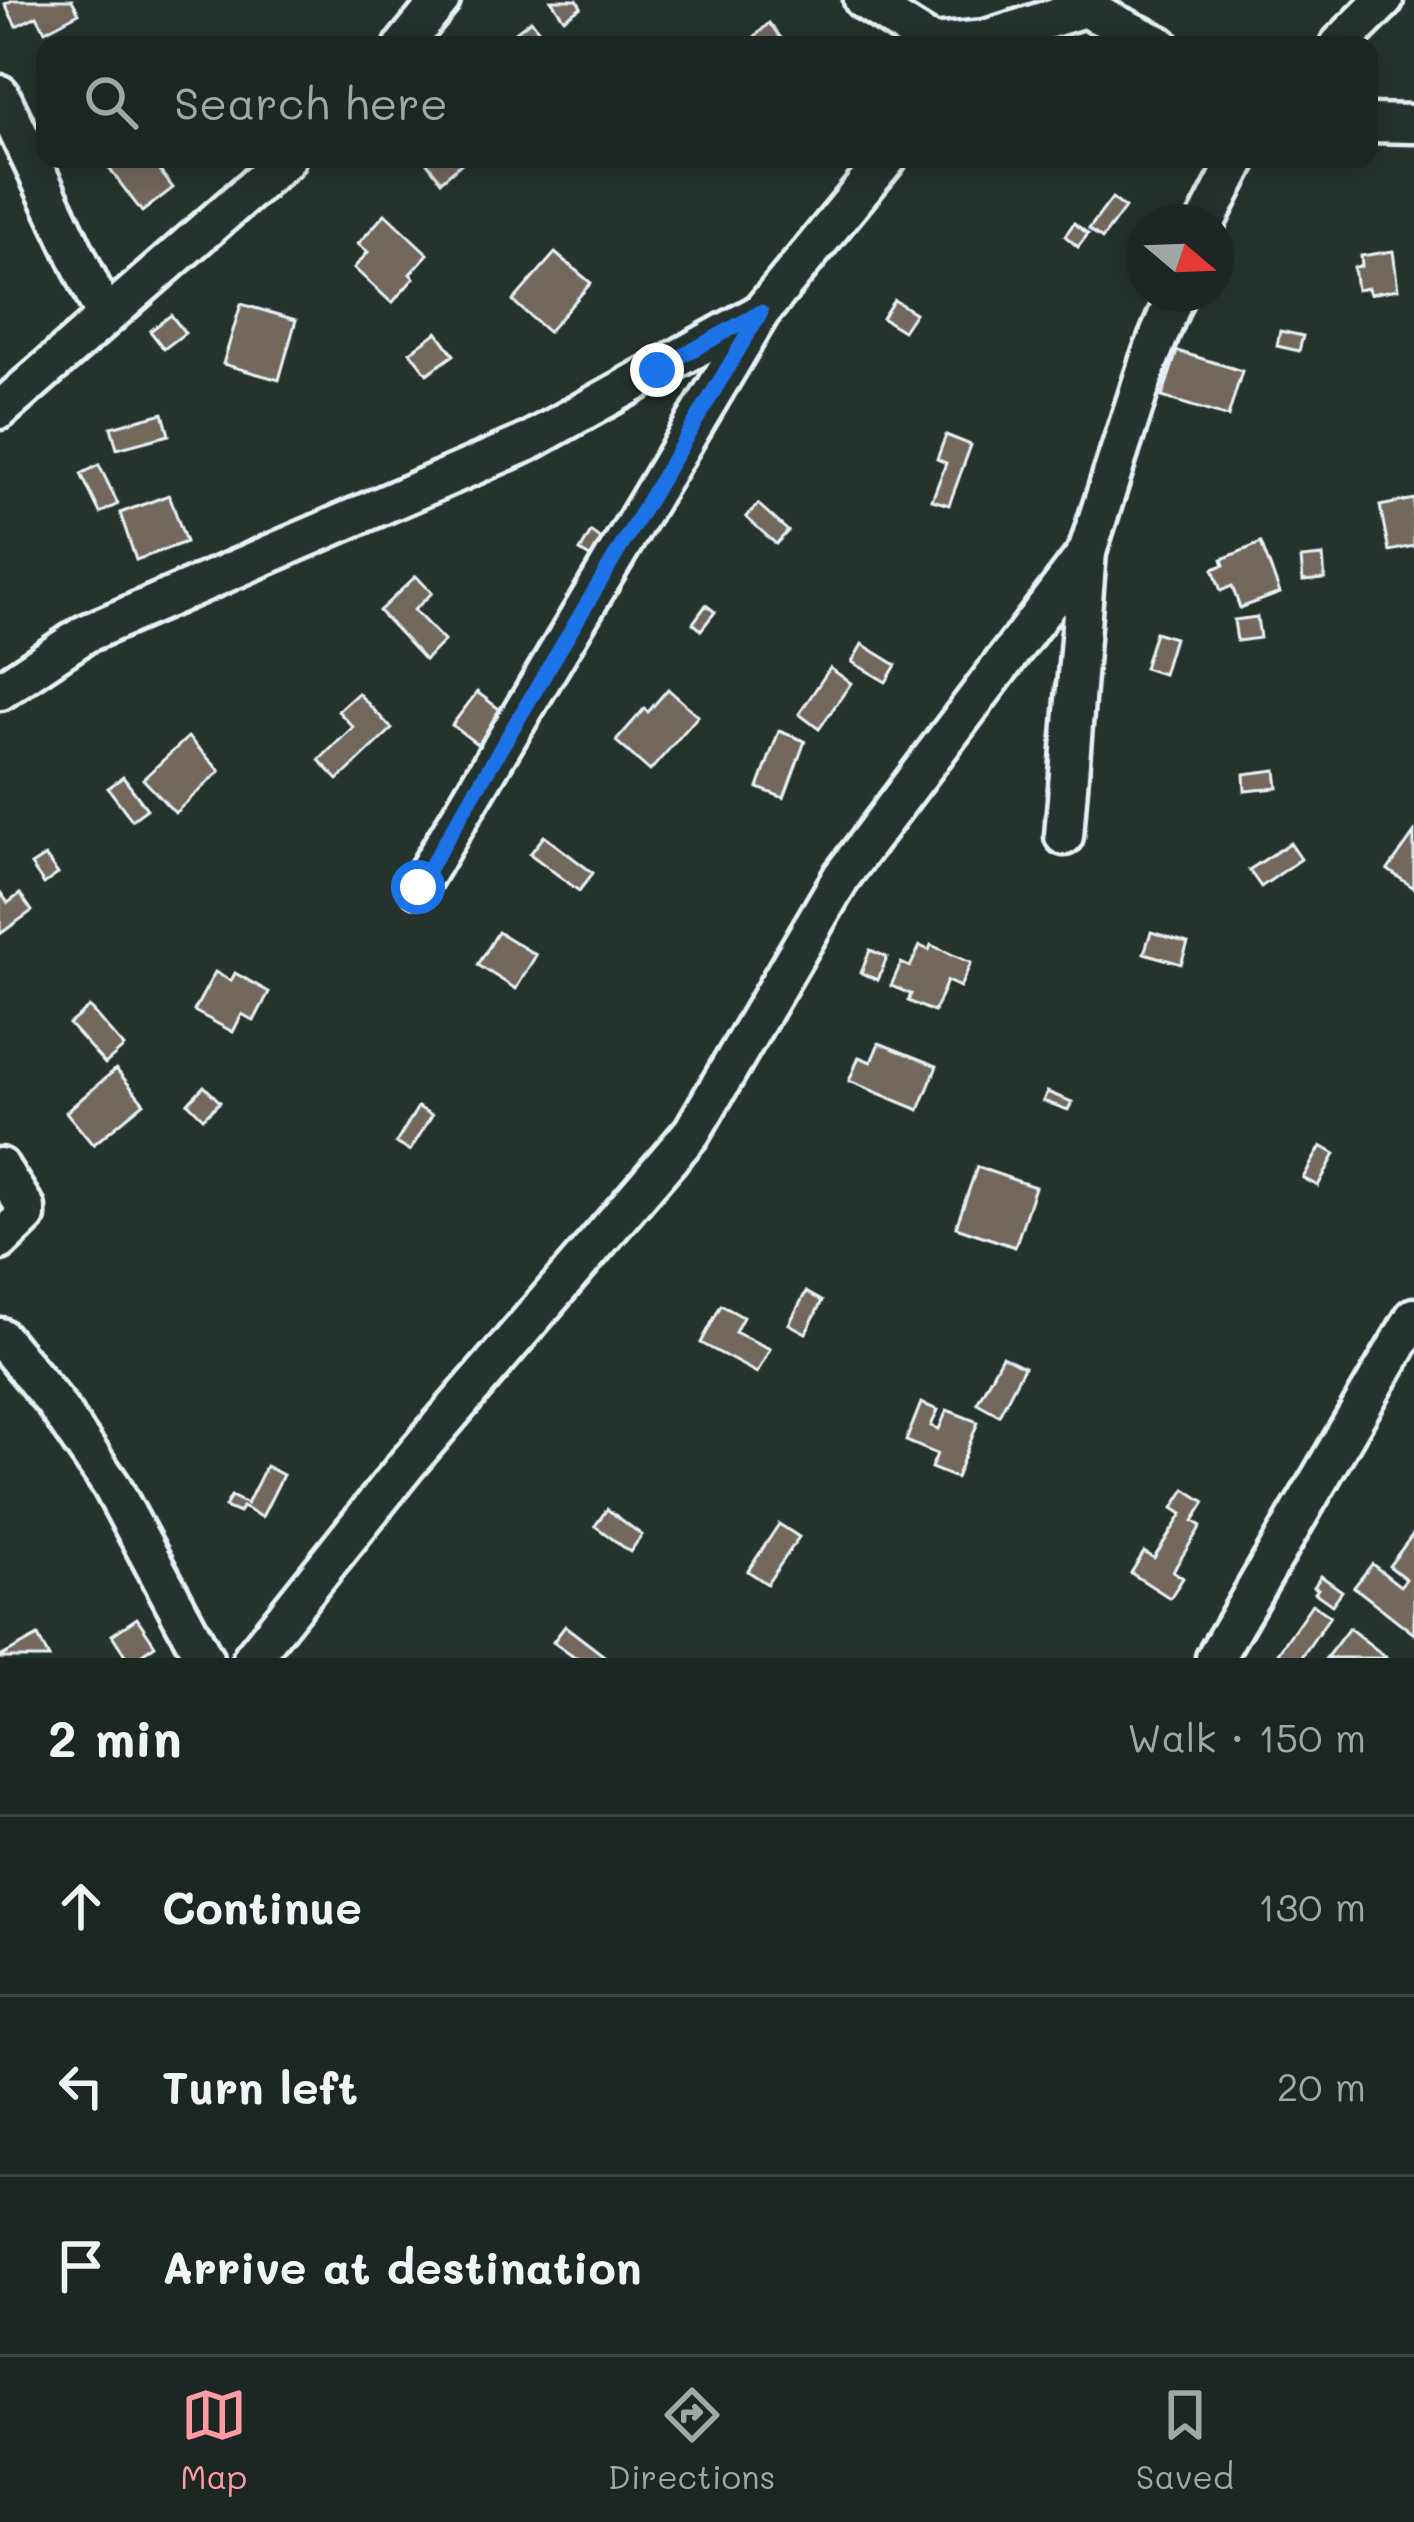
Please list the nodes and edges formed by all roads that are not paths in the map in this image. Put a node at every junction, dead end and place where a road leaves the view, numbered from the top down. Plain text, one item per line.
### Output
1 (441, 0) edge
2 (863, 0) edge
3 (1020, 0) edge
4 (1384, 0) edge
5 (411, 36) edge
6 (915, 36) edge
7 (988, 36) edge
8 (1001, 36) edge
9 (1142, 36) edge
10 (1348, 36) edge
11 (0, 94) edge
12 (1378, 123) edge
13 (1414, 124) edge
14 (276, 168) edge
15 (880, 168) edge
16 (1233, 168) edge
17 (1214, 204) edge
18 (761, 312) junction
19 (1169, 312) edge
20 (105, 316) junction
21 (0, 410) edge
22 (1087, 552) junction
23 (0, 691) edge
24 (1064, 836) dead end
25 (418, 887) dead end
26 (0, 1167) edge
27 (0, 1241) edge
28 (1414, 1317) edge
29 (0, 1336) edge
30 (204, 1658) edge
31 (252, 1658) edge
32 (1215, 1658) edge

1 - 5 street
2 - 6 street
3 - 7 street
4 - 10 street
8 - 9 street
11 - 20 street
12 - 13 street
14 - 20 street
15 - 18 street
16 - 17 street
18 - 23 street
18 - 25 street
19 - 22 street
20 - 21 street
22 - 24 street
22 - 31 street
26 - 27 street
28 - 32 street
29 - 30 street

